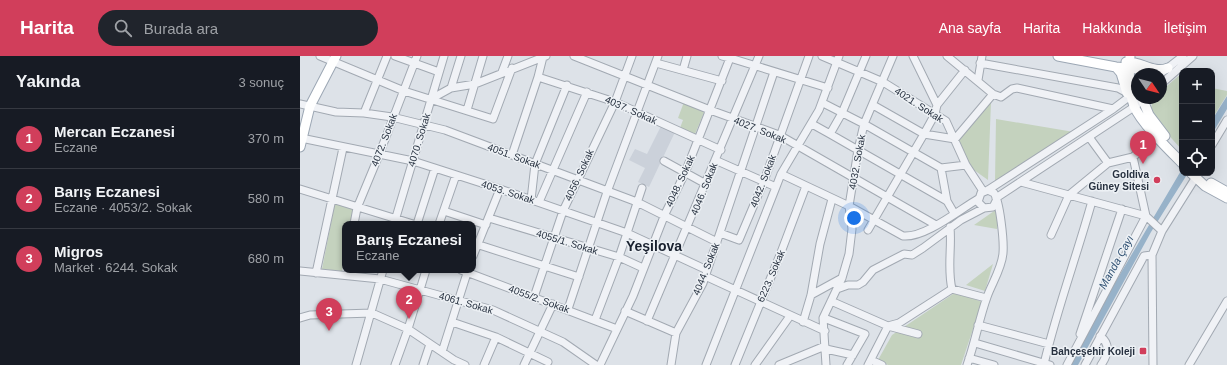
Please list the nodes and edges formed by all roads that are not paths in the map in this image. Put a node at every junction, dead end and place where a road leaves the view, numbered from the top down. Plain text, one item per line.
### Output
1 (320, 56) edge
2 (387, 56) edge
3 (395, 56) edge
4 (416, 56) edge
5 (444, 56) edge
6 (461, 56) edge
7 (482, 56) edge
8 (508, 56) edge
9 (574, 56) edge
10 (632, 56) edge
11 (658, 56) edge
12 (687, 56) edge
13 (722, 56) edge
14 (759, 56) edge
15 (809, 56) edge
16 (822, 56) edge
17 (866, 56) edge
18 (893, 56) edge
19 (912, 56) edge
20 (947, 56) edge
21 (1058, 56) edge
22 (1183, 56) edge
23 (1193, 56) edge
24 (545, 57) edge
25 (730, 58) junction
26 (1078, 58) edge
27 (334, 59) edge
28 (741, 59) edge
29 (838, 59) edge
30 (981, 60) edge
31 (1101, 60) edge
32 (414, 64) junction
33 (656, 64) junction
34 (1134, 64) edge
35 (756, 66) junction
36 (1113, 66) junction
37 (512, 68) junction
38 (1168, 68) joint
39 (683, 70) junction
40 (965, 70) junction
41 (439, 72) junction
42 (502, 72) junction
43 (774, 72) junction
44 (860, 72) junction
45 (538, 77) junction
46 (625, 77) junction
47 (1167, 79) edge
48 (378, 80) junction
49 (800, 80) junction
50 (978, 80) junction
51 (722, 81) junction
52 (883, 82) junction
53 (475, 84) junction
54 (567, 85) junction
55 (647, 86) junction
56 (450, 88) junction
57 (828, 88) junction
58 (404, 91) junction
59 (1131, 91) edge
60 (587, 92) junction
61 (1131, 93) edge
62 (993, 94) junction
63 (1131, 94) edge
64 (431, 99) junction
65 (615, 102) junction
66 (822, 103) junction
67 (300, 104) edge
68 (1134, 104) edge
69 (1137, 104) edge
70 (1145, 104) edge
71 (873, 105) junction
72 (937, 105) junction
73 (310, 106) junction
74 (1134, 107) junction
75 (1113, 109) junction
76 (467, 110) junction
77 (710, 110) junction
78 (364, 113) junction
79 (637, 113) junction
80 (842, 113) junction
81 (935, 114) junction
82 (392, 117) junction
83 (733, 118) junction
84 (1227, 120) edge
85 (812, 124) junction
86 (864, 124) junction
87 (424, 126) junction
88 (756, 126) junction
89 (830, 134) junction
90 (924, 134) junction
91 (780, 136) junction
92 (1157, 136) junction
93 (1089, 137) junction
94 (699, 139) junction
95 (955, 139) junction
96 (1215, 140) edge
97 (301, 141) edge
98 (799, 146) junction
99 (343, 148) junction
100 (721, 150) junction
101 (858, 150) junction
102 (913, 152) junction
103 (379, 155) junction
104 (512, 155) junction
105 (1179, 156) edge
106 (1133, 157) junction
107 (1179, 157) edge
108 (715, 160) junction
109 (413, 161) junction
110 (664, 161) dead end
111 (1108, 163) junction
112 (535, 164) junction
113 (966, 165) junction
114 (435, 168) junction
115 (941, 168) junction
116 (553, 170) junction
117 (741, 172) junction
118 (685, 173) junction
119 (781, 174) junction
120 (900, 174) junction
121 (456, 175) junction
122 (1193, 176) edge
123 (1195, 176) edge
124 (1196, 176) edge
125 (854, 177) junction
126 (577, 181) junction
127 (764, 181) junction
128 (1021, 182) junction
129 (706, 184) junction
130 (806, 186) junction
131 (776, 187) junction
132 (300, 188) edge
133 (642, 188) dead end
134 (500, 189) junction
135 (607, 192) junction
136 (1227, 192) edge
137 (982, 194) junction
138 (1069, 195) junction
139 (887, 196) junction
140 (331, 198) junction
141 (1227, 198) edge
142 (832, 199) junction
143 (531, 200) junction
144 (996, 200) junction
145 (947, 201) junction
146 (1092, 201) junction
147 (539, 202) junction
148 (637, 202) junction
149 (849, 206) junction
150 (357, 208) junction
151 (984, 208) junction
152 (1122, 209) junction
153 (563, 210) junction
154 (444, 211) junction
155 (954, 213) junction
156 (665, 214) junction
157 (489, 218) junction
158 (1148, 218) junction
159 (874, 219) junction
160 (355, 221) edge
161 (394, 221) edge
162 (418, 221) edge
163 (440, 221) edge
164 (474, 221) edge
165 (476, 222) edge
166 (597, 222) junction
167 (486, 225) junction
168 (936, 225) junction
169 (688, 227) junction
170 (950, 227) junction
171 (868, 230) dead end
172 (1162, 231) junction
173 (627, 233) junction
174 (720, 233) junction
175 (1051, 235) dead end
176 (555, 238) junction
177 (476, 242) edge
178 (717, 242) junction
179 (476, 244) edge
180 (652, 245) junction
181 (588, 249) junction
182 (1152, 255) junction
183 (675, 256) junction
184 (619, 257) junction
185 (546, 266) junction
186 (643, 268) junction
187 (300, 271) edge
188 (316, 273) junction
189 (347, 273) edge
190 (382, 273) edge
191 (425, 273) edge
192 (464, 273) edge
193 (470, 273) edge
194 (706, 273) junction
195 (579, 277) junction
196 (842, 278) junction
197 (380, 279) junction
198 (837, 289) junction
199 (952, 289) junction
200 (420, 290) junction
201 (735, 290) junction
202 (811, 295) junction
203 (534, 297) junction
204 (986, 298) junction
205 (458, 299) junction
206 (831, 301) junction
207 (1227, 301) edge
208 (760, 302) junction
209 (552, 304) junction
210 (568, 309) junction
211 (625, 311) junction
212 (300, 312) edge
213 (372, 313) junction
214 (310, 315) junction
215 (790, 316) junction
216 (300, 318) edge
217 (824, 318) junction
218 (595, 320) junction
219 (647, 321) junction
220 (452, 322) junction
221 (803, 322) junction
222 (978, 325) junction
223 (888, 326) junction
224 (408, 329) junction
225 (617, 329) junction
226 (540, 331) junction
227 (825, 331) junction
228 (676, 333) junction
229 (918, 334) dead end
230 (1100, 336) junction
231 (496, 337) junction
232 (975, 343) junction
233 (430, 344) junction
234 (1049, 344) junction
235 (826, 347) junction
236 (442, 352) junction
237 (530, 354) junction
238 (1073, 354) junction
239 (853, 355) junction
240 (548, 362) dead end
241 (870, 362) edge
242 (968, 362) edge
243 (453, 363) edge
244 (1047, 364) edge
245 (356, 365) edge
246 (395, 365) edge
247 (423, 365) edge
248 (465, 365) edge
249 (484, 365) edge
250 (524, 365) edge
251 (596, 365) edge
252 (600, 365) edge
253 (671, 365) edge
254 (706, 365) edge
255 (735, 365) edge
256 (755, 365) edge
257 (778, 365) edge
258 (826, 365) edge
259 (847, 365) edge
260 (882, 365) edge
261 (994, 365) edge
262 (1067, 365) edge
263 (1085, 365) edge
264 (1101, 365) edge
265 (1153, 365) edge
266 (1189, 365) edge

1 - 27 street
2 - 48 street
3 - 32 street
4 - 32 street, 4072. Sokak
5 - 41 street, 4070. Sokak
6 - 56 street
7 - 53 street
8 - 42 street
9 - 46 street, 4027. Sokak
10 - 46 street, 4056. Sokak
11 - 33 street
12 - 39 street
13 - 25 street
14 - 35 street, 4046. Sokak
15 - 49 street, 4042. Sokak
16 - 29 street, 4021. Sokak
17 - 44 street
18 - 52 street, 4032. Sokak
19 - 72 street
20 - 40 street
21 - 26 main road
22 - 38 street
23 - 47 street
24 - 37 street
24 - 45 street
25 - 28 street
25 - 51 street, 4048. Sokak
26 - 31 main road
27 - 48 street
27 - 73 main road
28 - 35 street
29 - 44 street, 4021. Sokak
29 - 57 street
30 - 50 street
30 - 61 street
31 - 36 main road
32 - 41 street
32 - 58 street, 4072. Sokak
33 - 39 street
33 - 55 street
34 - 36 main road
34 - 38 main road
35 - 43 street
35 - 83 street, 4046. Sokak
36 - 59 main road
37 - 42 street
37 - 76 street
39 - 51 street
40 - 50 street
40 - 72 street
41 - 64 street, 4070. Sokak
42 - 53 street
43 - 49 street
43 - 88 street
44 - 52 street, 4021. Sokak
44 - 80 street
45 - 54 street, 4037. Sokak
45 - 104 street
46 - 55 street, 4027. Sokak
46 - 65 street, 4056. Sokak
48 - 58 street
48 - 78 street
49 - 57 street
49 - 91 street, 4042. Sokak
50 - 62 street
51 - 77 street, 4048. Sokak
52 - 71 street, 4032. Sokak
52 - 81 street, 4021. Sokak
53 - 56 street
53 - 76 street
54 - 60 street, 4037. Sokak
54 - 112 street
55 - 77 street, 4027. Sokak
55 - 79 street
56 - 64 street
57 - 66 street
58 - 64 street
58 - 82 street, 4072. Sokak
60 - 65 street, 4037. Sokak
60 - 116 street
62 - 75 street
62 - 95 street
63 - 75 street
64 - 76 street
64 - 87 street, 4070. Sokak
65 - 79 street, 4037. Sokak
65 - 126 street, 4056. Sokak
66 - 80 street
66 - 85 street
67 - 73 street, 4051. Sokak
68 - 74 main road
69 - 74 street
70 - 105 main road
71 - 86 street, 4032. Sokak
71 - 90 street
72 - 81 street
73 - 78 street, 4051. Sokak
73 - 97 main road
74 - 92 main road
74 - 93 street
75 - 137 street
77 - 83 street, 4027. Sokak
77 - 94 street, 4048. Sokak
78 - 82 street, 4051. Sokak
79 - 94 street, 4037. Sokak
79 - 135 street
80 - 86 street
80 - 89 street
81 - 90 street
81 - 95 street, 4021. Sokak
82 - 87 street, 4051. Sokak
82 - 103 street, 4072. Sokak
83 - 88 street, 4027. Sokak
83 - 100 street, 4046. Sokak
84 - 96 street
85 - 89 street
85 - 98 street
86 - 101 street, 4032. Sokak
86 - 102 street
87 - 104 street, 4051. Sokak
87 - 109 street, 4070. Sokak
88 - 91 street, 4027. Sokak
88 - 117 street, 4044. Sokak
89 - 101 street
90 - 95 street
90 - 102 street
91 - 98 street, 4027. Sokak
91 - 127 street, 4042. Sokak
92 - 106 street
92 - 107 main road
93 - 111 street
93 - 128 street
94 - 100 street, 4037. Sokak
94 - 118 street, 4048. Sokak
95 - 113 street, 4021. Sokak
97 - 99 street, 4053. Sokak
98 - 119 street
98 - 125 street, 4027. Sokak
99 - 103 street, 4053. Sokak
99 - 140 street
100 - 108 street, 4046. Sokak
101 - 120 street
101 - 125 street, 4032. Sokak
102 - 115 street
102 - 120 street
103 - 109 street, 4053. Sokak
103 - 150 street, 4072. Sokak
104 - 112 street, 4051. Sokak
106 - 111 street
106 - 158 street
108 - 117 street
108 - 129 street, 4046. Sokak
109 - 114 street, 4053. Sokak
109 - 161 street, 4070. Sokak
110 - 118 street
111 - 138 street
112 - 116 street, 4051. Sokak
112 - 143 street
113 - 115 street
113 - 137 street, 4021. Sokak
114 - 121 street, 4053. Sokak
114 - 162 street
115 - 145 street
116 - 126 street, 4051. Sokak
116 - 147 street
117 - 127 street
117 - 174 street, 4044. Sokak
118 - 129 street
118 - 156 street, 4048. Sokak
119 - 130 street
119 - 131 street
120 - 139 street
120 - 145 street
121 - 134 street, 4053. Sokak
121 - 154 street
122 - 172 street
123 - 141 main road
124 - 136 main road
125 - 139 street, 4027. Sokak
125 - 149 street, 4032. Sokak
126 - 135 street, 4051. Sokak
126 - 153 street, 4056. Sokak
127 - 131 street
127 - 174 street, 4042. Sokak
128 - 138 street
128 - 144 street
129 - 169 street, 4046. Sokak
130 - 142 street
130 - 208 street, 6223. Sokak
131 - 201 street
132 - 140 street
133 - 148 street
134 - 143 street, 4053. Sokak
134 - 157 street
135 - 148 street, 4051. Sokak
135 - 166 street
137 - 144 street, 4021. Sokak
137 - 151 street, 4021. Sokak
137 - 155 street
138 - 146 street
138 - 175 street
139 - 159 street
139 - 168 street, 4027. Sokak
140 - 150 street
140 - 188 street
142 - 149 street
142 - 202 street
143 - 147 street, 4053. Sokak
144 - 151 street
144 - 204 street
145 - 155 street
146 - 152 street
146 - 234 street
147 - 153 street, 4053. Sokak
148 - 156 street, 4051. Sokak
148 - 173 street
149 - 159 street
149 - 196 street, 4032. Sokak
150 - 160 street, 4072. Sokak
150 - 161 street
151 - 170 street
152 - 158 street
152 - 238 street
153 - 166 street, 4053. Sokak
153 - 176 street, 4056. Sokak
154 - 163 street
154 - 164 street
155 - 168 street
156 - 169 street, 4051. Sokak
156 - 180 street, 4048. Sokak
157 - 167 street
157 - 176 street, 4055/1. Sokak
158 - 172 street
158 - 238 street
159 - 168 street
159 - 171 street
165 - 167 street
166 - 173 street, 4053. Sokak
166 - 181 street
167 - 177 street
169 - 178 street, 4051. Sokak
169 - 183 street, 4046. Sokak
170 - 198 street
170 - 199 street
172 - 182 street
173 - 180 street, 4053. Sokak
173 - 184 street
174 - 178 street, 4044. Sokak
176 - 181 street, 4055/1. Sokak
176 - 185 street, 4056. Sokak
178 - 194 street, 4044. Sokak
179 - 185 street
180 - 183 street, 4053. Sokak
180 - 186 street, 4048. Sokak
181 - 184 street, 4055/1. Sokak
181 - 195 street
182 - 230 street
182 - 265 street
183 - 194 street, 4053. Sokak
183 - 219 street, 4046. Sokak
184 - 186 street, 4055/1. Sokak
184 - 218 street
185 - 195 street
185 - 203 street, 4056. Sokak
186 - 211 street, 4048. Sokak
187 - 188 street, 4061. Sokak
188 - 189 street, 4061. Sokak
189 - 197 street, 4061. Sokak
190 - 197 street
191 - 200 street
192 - 205 street
193 - 203 street, 4055/2. Sokak
194 - 201 street, 4053. Sokak
194 - 228 street, 4044. Sokak
195 - 210 street
196 - 198 street, 4032. Sokak
196 - 202 street
197 - 200 street, 4061. Sokak
197 - 213 street
198 - 206 street, 4032. Sokak
199 - 204 street
199 - 223 street
200 - 205 street, 4061. Sokak
200 - 224 street
201 - 208 street, 4053. Sokak
201 - 254 street
202 - 221 street
203 - 209 street, 4055/2. Sokak
204 - 222 street
205 - 220 street
205 - 226 street, 4061. Sokak
206 - 217 street, 4032. Sokak
206 - 223 street
207 - 266 street
208 - 215 street, 4053. Sokak
208 - 255 street, 6223. Sokak
209 - 210 street, 4055/2. Sokak
209 - 226 street
210 - 218 street, 4055/2. Sokak
211 - 219 street
211 - 225 street, 4048. Sokak
212 - 214 street
213 - 214 street
213 - 224 street
213 - 245 street
214 - 216 street
215 - 221 street, 4053. Sokak
215 - 256 street
217 - 227 street, 4032. Sokak
217 - 239 street
218 - 225 street, 4055/2. Sokak
219 - 228 street
220 - 231 street
220 - 236 street
221 - 227 street, 4053. Sokak
222 - 232 street
222 - 234 street
223 - 229 street
223 - 241 street
224 - 233 street
224 - 246 street
225 - 252 street, 4048. Sokak
226 - 237 street
226 - 251 street, 4061. Sokak
227 - 235 street, 4032. Sokak
228 - 253 street, 4044. Sokak
230 - 263 street
230 - 264 street
231 - 237 street
231 - 249 street
232 - 242 street
232 - 244 street
233 - 236 street
233 - 247 street
234 - 244 street
235 - 239 street
235 - 257 street
235 - 258 street, 4032. Sokak
236 - 243 street
237 - 240 street
237 - 250 street
238 - 262 street
239 - 259 street
241 - 260 street
242 - 261 street
243 - 248 street

